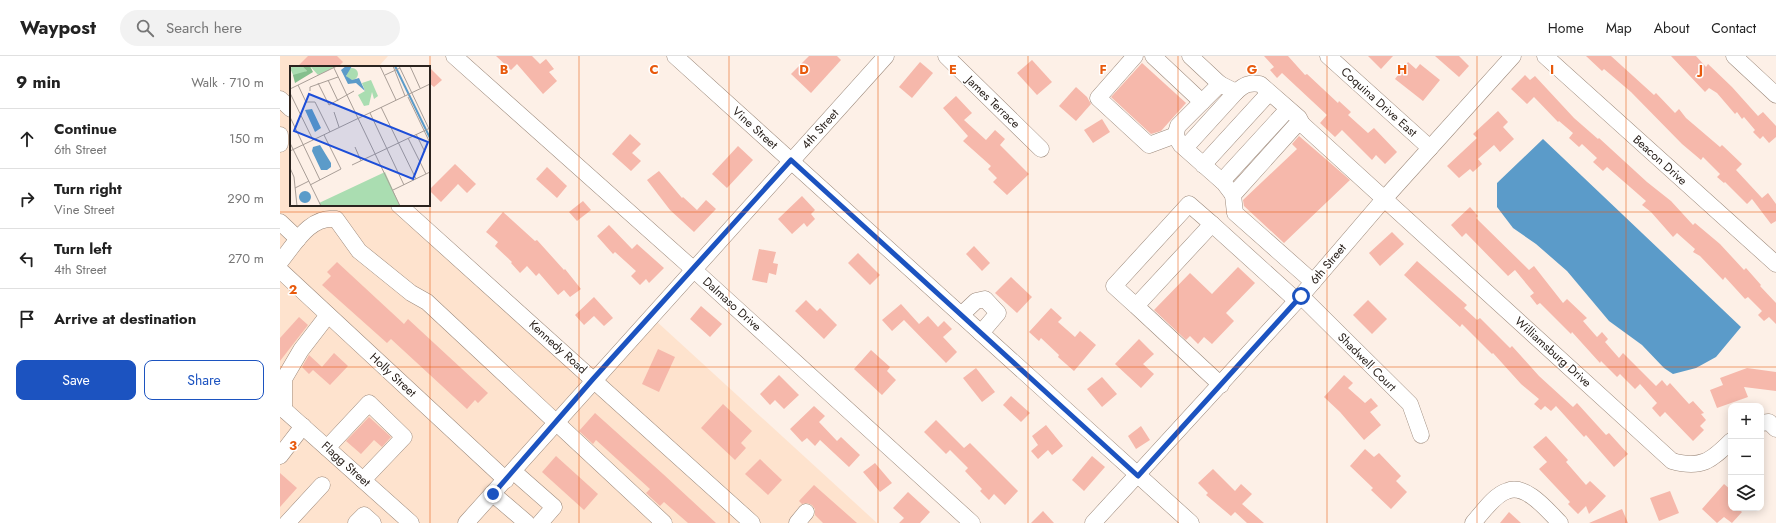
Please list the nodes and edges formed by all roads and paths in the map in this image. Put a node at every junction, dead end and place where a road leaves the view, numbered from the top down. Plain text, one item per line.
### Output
1 (454, 56) edge
2 (675, 56) edge
3 (886, 56) edge
4 (946, 56) edge
5 (1135, 56) edge
6 (1153, 56) edge
7 (1190, 56) edge
8 (1328, 56) edge
9 (1513, 56) edge
10 (1545, 56) edge
11 (1734, 56) edge
12 (1220, 84) junction
13 (1236, 92) junction
14 (1269, 93) junction
15 (1776, 94) edge
16 (280, 99) edge
17 (1202, 102) junction
18 (290, 108) edge
19 (1288, 109) junction
20 (1302, 124) junction
21 (280, 135) edge
22 (1181, 142) junction
23 (280, 144) edge
24 (1430, 148) junction
25 (1041, 149) dead end
26 (791, 160) junction
27 (1203, 165) junction
28 (1222, 180) junction
29 (1233, 195) junction
30 (1385, 198) junction
31 (400, 206) edge
32 (280, 222) edge
33 (1212, 224) junction
34 (298, 239) junction
35 (280, 262) edge
36 (1776, 264) edge
37 (693, 269) junction
38 (280, 270) edge
39 (1312, 282) junction
40 (1299, 299) junction
41 (1136, 306) junction
42 (328, 315) junction
43 (961, 315) junction
44 (981, 333) junction
45 (593, 379) junction
46 (1221, 385) junction
47 (282, 408) edge
48 (556, 422) junction
49 (1764, 423) edge
50 (1776, 429) edge
51 (299, 431) junction
52 (1421, 435) dead end
53 (1728, 444) edge
54 (326, 448) junction
55 (280, 456) edge
56 (509, 476) junction
57 (1138, 476) junction
58 (363, 480) junction
59 (322, 485) dead end
60 (493, 494) junction
61 (735, 518) edge
62 (287, 523) edge
63 (356, 523) edge
64 (373, 523) edge
65 (411, 523) edge
66 (466, 523) edge
67 (527, 523) edge
68 (540, 523) edge
69 (664, 523) edge
70 (752, 523) edge
71 (972, 523) edge
72 (1093, 523) edge
73 (1191, 523) edge
74 (1473, 523) edge
75 (1560, 523) edge

1 - 37 street, Dalmaso Drive
2 - 26 street, Vine Street
3 - 26 street, 4th Street
4 - 25 street, James Terrace
5 - 22 street
6 - 17 street
7 - 12 street
8 - 24 street, Coquina Drive East
9 - 24 street, 6th Street
10 - 36 street, Beacon Drive
11 - 15 street
12 - 13 street
12 - 17 street
13 - 14 street, Williamsburg Drive
13 - 22 street
14 - 19 street, Williamsburg Drive
14 - 27 street
16 - 18 street
17 - 22 street
19 - 20 street, Williamsburg Drive
19 - 28 street
20 - 29 street
20 - 30 street, Williamsburg Drive
21 - 23 street
22 - 27 street
24 - 30 street, 6th Street
26 - 37 street, 4th Street
26 - 43 street, Vine Street
27 - 28 street
28 - 29 street
29 - 39 street
30 - 39 street, 6th Street
30 - 53 street, Williamsburg Drive
31 - 45 street, Kennedy Road
32 - 34 street
33 - 40 street, Shadwell Court
33 - 41 street
33 - 41 street, Shadwell Court
34 - 35 street
34 - 48 street
37 - 45 street, 4th Street
37 - 71 street, Dalmaso Drive
38 - 42 street, Holly Street
39 - 40 street, 6th Street
40 - 46 street, 6th Street
40 - 52 street, Shadwell Court
41 - 46 street
42 - 47 street
42 - 56 street, Holly Street
43 - 44 street, Vine Street
43 - 44 street
44 - 57 street, Vine Street
45 - 48 street, 4th Street
45 - 61 street, Kennedy Road
46 - 57 street, 6th Street
47 - 51 street, Flagg Street
48 - 56 street, 4th Street
48 - 69 street
49 - 50 street
51 - 54 street, Flagg Street
51 - 55 street
54 - 58 street, Flagg Street
54 - 58 street
56 - 60 street, 4th Street
56 - 68 street, Holly Street
57 - 72 street, 6th Street
57 - 73 street, Vine Street
58 - 65 street, Flagg Street
59 - 62 street
60 - 66 street, 4th Street
60 - 67 street
61 - 70 street, Kennedy Road
63 - 64 street
74 - 75 street

